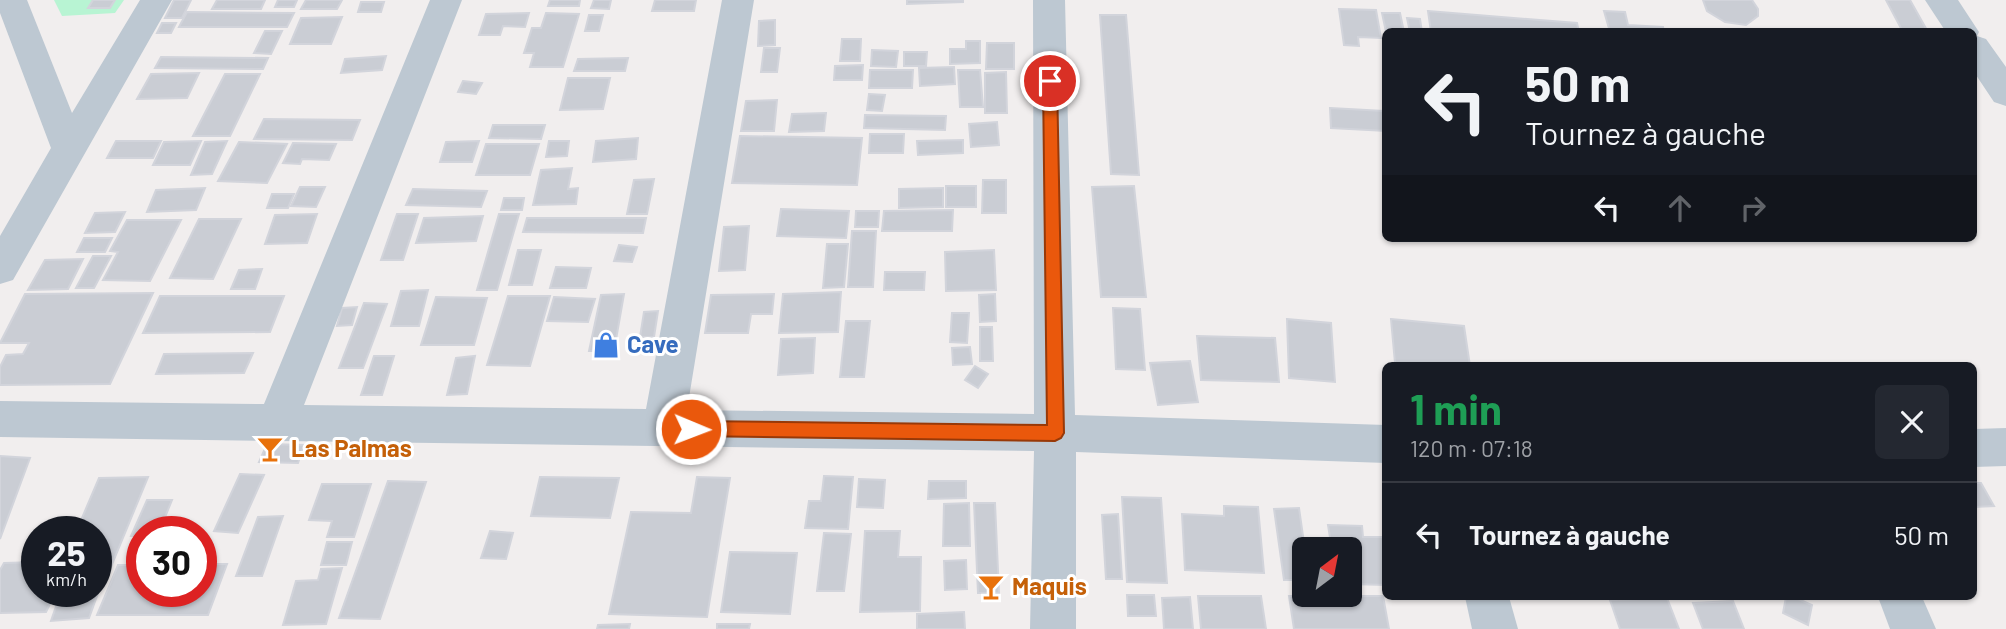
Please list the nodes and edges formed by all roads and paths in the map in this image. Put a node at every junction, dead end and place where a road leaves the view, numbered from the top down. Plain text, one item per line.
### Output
1 (11, 0) edge
2 (156, 0) edge
3 (446, 0) edge
4 (738, 0) edge
5 (1049, 0) edge
6 (1941, 0) edge
7 (1960, 28) edge
8 (1977, 51) edge
9 (2004, 85) edge
10 (69, 149) junction
11 (0, 269) edge
12 (0, 419) edge
13 (276, 425) junction
14 (663, 428) junction
15 (1055, 433) junction
16 (1382, 444) edge
17 (1977, 447) edge
18 (2006, 447) edge
19 (1488, 600) edge
20 (1901, 600) edge
21 (1053, 629) edge
22 (1495, 629) edge
23 (1913, 629) edge

1 - 10 street
2 - 10 street
3 - 13 street
4 - 14 street
5 - 15 street
6 - 7 street
8 - 9 street
10 - 11 street
12 - 13 street
13 - 14 street
14 - 15 street
15 - 16 street
15 - 21 street
17 - 18 street
19 - 22 street
20 - 23 street

